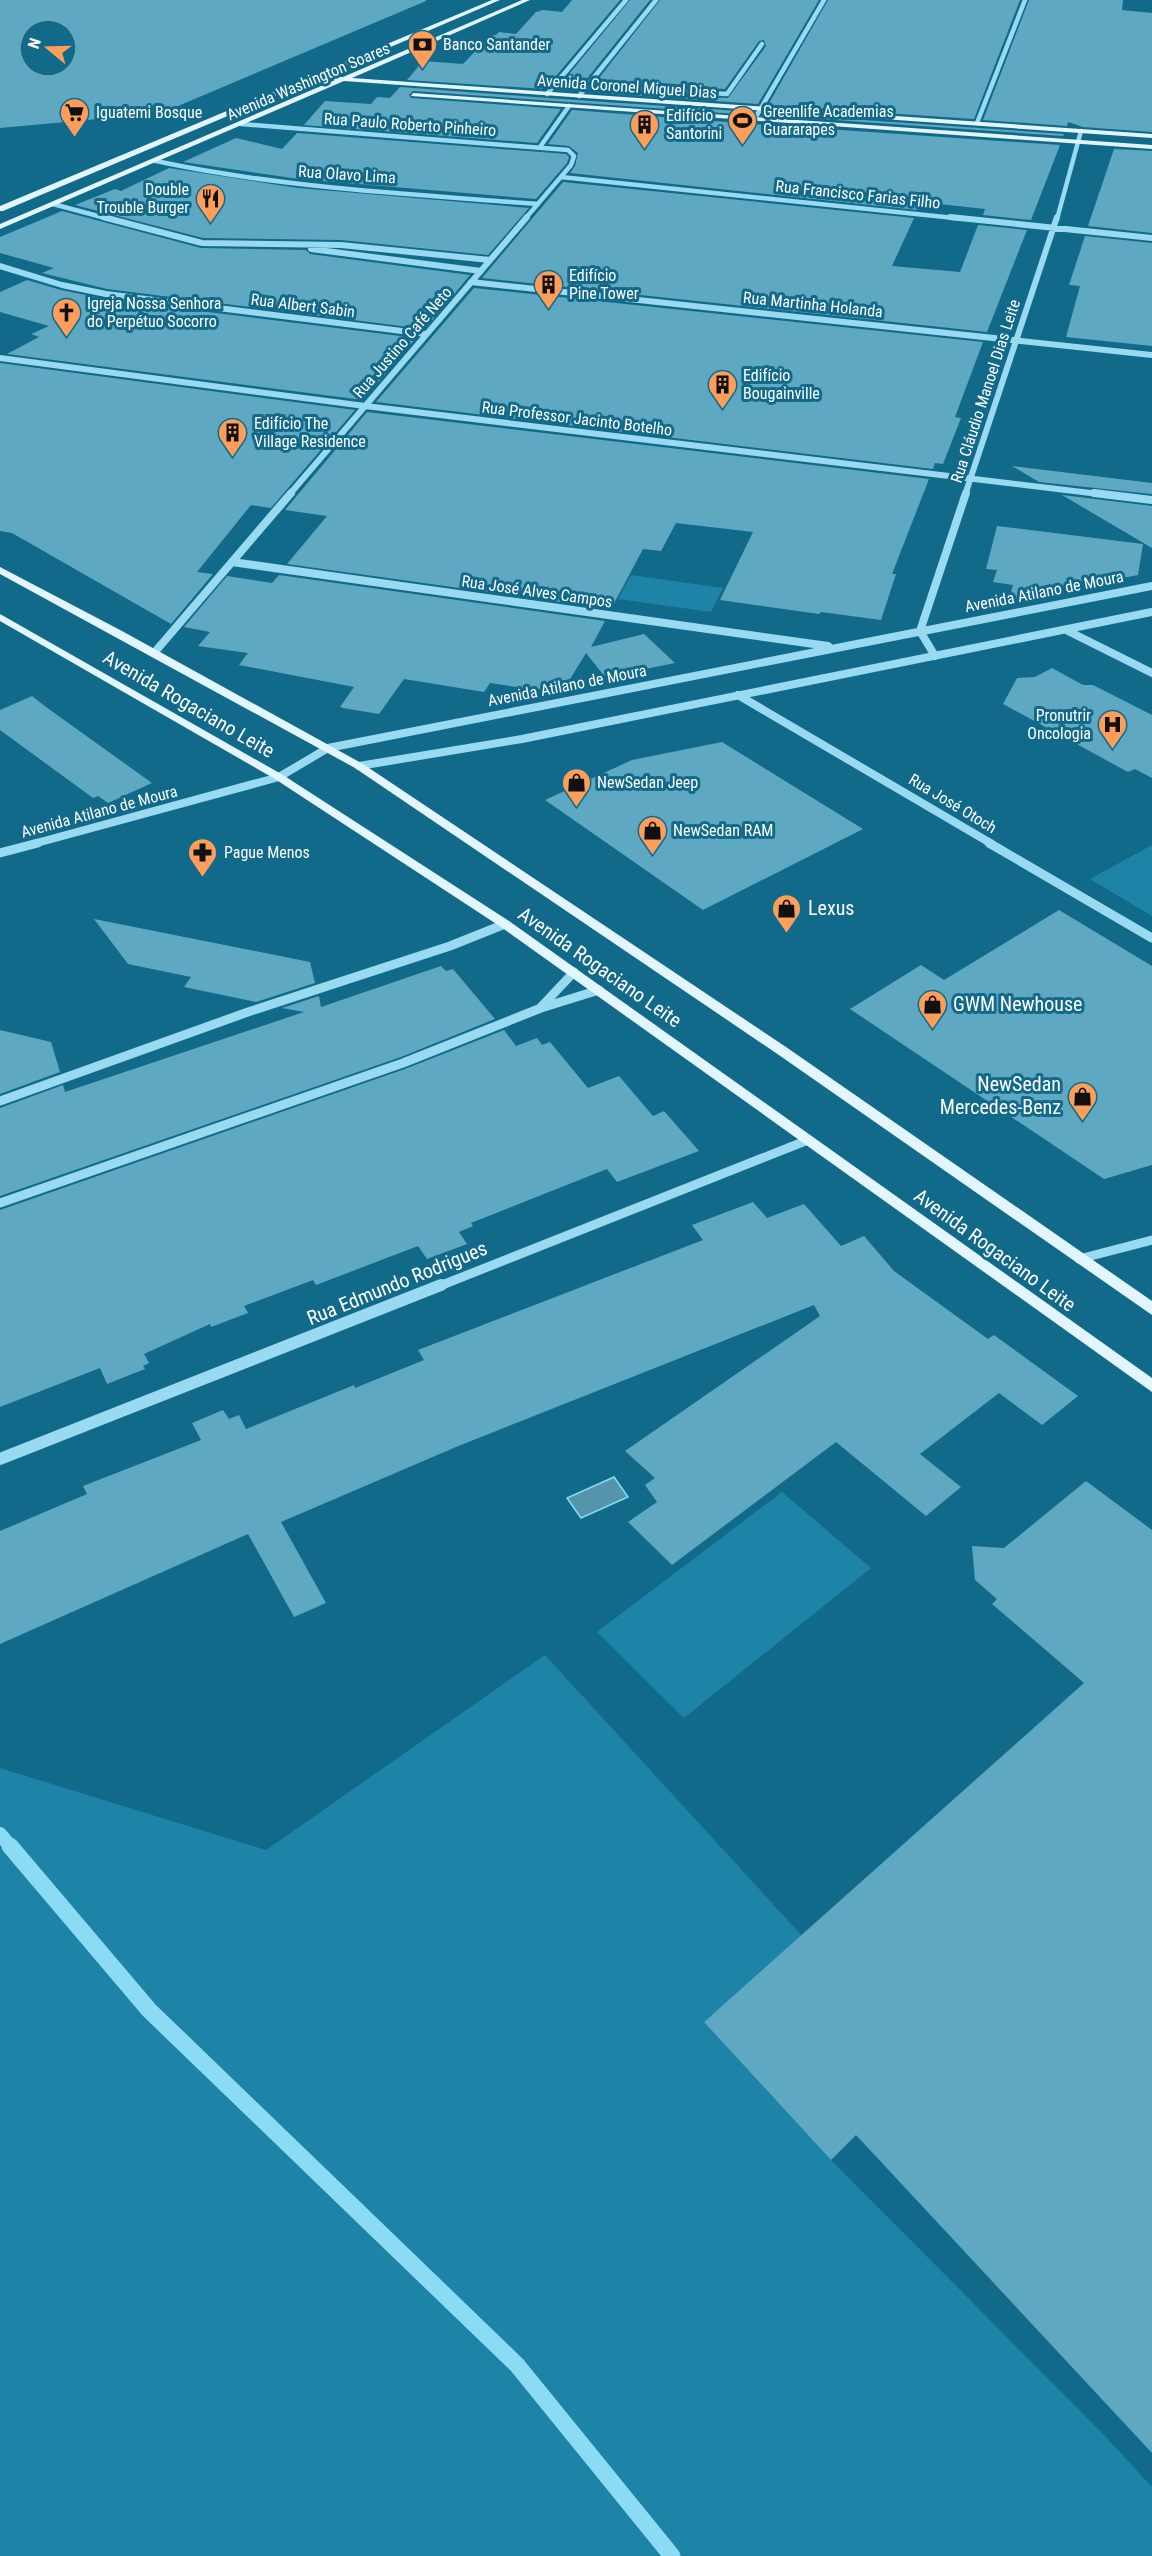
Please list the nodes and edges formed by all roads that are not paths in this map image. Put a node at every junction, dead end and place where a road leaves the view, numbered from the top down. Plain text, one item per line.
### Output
1 (497, 0) edge
2 (527, 0) edge
3 (626, 0) edge
4 (656, 0) edge
5 (824, 0) edge
6 (1025, 0) edge
7 (762, 44) dead end
8 (315, 77) junction
9 (346, 79) junction
10 (587, 86) junction
11 (326, 88) junction
12 (342, 89) dead end
13 (402, 94) dead end
14 (547, 94) junction
15 (579, 96) junction
16 (569, 106) junction
17 (760, 109) junction
18 (867, 116) junction
19 (754, 120) junction
20 (977, 123) junction
21 (241, 124) junction
22 (863, 128) junction
23 (1081, 131) junction
24 (1152, 136) edge
25 (1078, 142) junction
26 (540, 147) junction
27 (1152, 147) edge
28 (574, 156) joint
29 (156, 161) junction
30 (561, 177) junction
31 (53, 204) junction
32 (538, 204) junction
33 (0, 209) edge
34 (0, 227) edge
35 (1054, 228) junction
36 (1152, 237) edge
37 (299, 246) junction
38 (490, 260) junction
39 (0, 266) edge
40 (481, 271) junction
41 (471, 282) junction
42 (426, 334) junction
43 (1015, 339) junction
44 (1152, 355) edge
45 (0, 358) edge
46 (365, 406) junction
47 (970, 479) junction
48 (1152, 500) edge
49 (232, 562) junction
50 (0, 570) edge
51 (1152, 586) edge
52 (1152, 612) edge
53 (0, 617) edge
54 (1066, 630) junction
55 (920, 631) junction
56 (837, 648) junction
57 (154, 653) junction
58 (935, 656) junction
59 (1152, 673) edge
60 (738, 694) junction
61 (328, 748) junction
62 (359, 766) junction
63 (279, 777) junction
64 (0, 853) edge
65 (505, 924) junction
66 (1152, 939) edge
67 (574, 972) junction
68 (599, 990) junction
69 (540, 1008) junction
70 (0, 1101) edge
71 (808, 1140) junction
72 (0, 1203) edge
73 (1152, 1240) edge
74 (1079, 1259) junction
75 (1152, 1309) edge
76 (1152, 1386) edge
77 (0, 1459) edge

1 - 8 main road, Avenida Washington Soares
2 - 9 main road, Avenida Washington Soares
3 - 14 street
4 - 10 street
5 - 17 street
6 - 20 street
7 - 10 street
8 - 9 main road, Avenida Coronel Miguel Dias
8 - 33 main road, Avenida Washington Soares
9 - 11 main road, Avenida Washington Soares
9 - 14 main road, Avenida Coronel Miguel Dias
10 - 15 street
11 - 12 main road
11 - 21 main road, Avenida Washington Soares
13 - 16 main road, Avenida Coronel Miguel Dias
14 - 15 main road, Avenida Coronel Miguel Dias
15 - 17 main road, Avenida Coronel Miguel Dias
16 - 19 main road, Avenida Coronel Miguel Dias
16 - 26 street
17 - 18 main road, Avenida Coronel Miguel Dias
17 - 19 street
18 - 20 main road, Avenida Coronel Miguel Dias
18 - 22 main road
19 - 22 main road, Avenida Coronel Miguel Dias
20 - 23 main road, Avenida Coronel Miguel Dias
21 - 26 street, Rua Paulo Roberto Pinheiro
21 - 29 main road, Avenida Washington Soares
22 - 25 main road, Avenida Coronel Miguel Dias
23 - 24 main road, Avenida Coronel Miguel Dias
23 - 25 street, Rua Cláudio Manoel Dias Leite
25 - 27 main road, Avenida Coronel Miguel Dias
25 - 35 street, Rua Cláudio Manoel Dias Leite
26 - 28 street, Rua Paulo Roberto Pinheiro
28 - 30 street, Rua Justino Café Neto
29 - 31 main road, Avenida Washington Soares
29 - 32 street, Rua Olavo Lima
30 - 32 street, Rua Justino Café Neto
30 - 35 street, Rua Francisco Farias Filho
31 - 34 main road, Avenida Washington Soares
31 - 37 street
32 - 38 street, Rua Justino Café Neto
35 - 36 street, Rua Francisco Farias Filho
35 - 43 street, Rua Cláudio Manoel Dias Leite
37 - 38 street
37 - 40 street
38 - 40 street, Rua Justino Café Neto
39 - 42 street, Rua Albert Sabin
40 - 41 street, Rua Justino Café Neto
41 - 42 street, Rua Justino Café Neto
41 - 43 street, Rua Martinha Holanda
42 - 46 street, Rua Justino Café Neto
43 - 44 street, Rua Martinha Holanda
43 - 47 street, Rua Cláudio Manoel Dias Leite
45 - 46 street, Rua Professor Jacinto Botelho
46 - 47 street, Rua Professor Jacinto Botelho
46 - 49 street, Rua Justino Café Neto
47 - 48 street, Rua Professor Jacinto Botelho
47 - 55 street, Rua Cláudio Manoel Dias Leite
49 - 56 street, Rua José Alves Campos
49 - 57 street, Rua Justino Café Neto
50 - 57 main road, Avenida Rogaciano Leite
51 - 55 street, Avenida Atilano de Moura
52 - 54 street
53 - 63 main road, Avenida Rogaciano Leite
54 - 58 street
54 - 59 street
55 - 56 street, Avenida Atilano de Moura
55 - 58 street
56 - 61 street, Avenida Atilano de Moura
57 - 61 main road, Avenida Rogaciano Leite
58 - 60 street
60 - 62 street
60 - 66 street, Rua José Otoch
61 - 62 main road, Avenida Rogaciano Leite
61 - 63 street, Avenida Atilano de Moura
62 - 74 main road, Avenida Rogaciano Leite
63 - 64 street, Avenida Atilano de Moura
63 - 65 main road, Avenida Rogaciano Leite
65 - 67 main road, Avenida Rogaciano Leite
65 - 70 street
67 - 68 main road, Avenida Rogaciano Leite
67 - 69 street
68 - 69 street
68 - 71 main road, Avenida Rogaciano Leite
69 - 72 street
71 - 76 main road, Avenida Rogaciano Leite
71 - 77 street, Rua Edmundo Rodrigues
73 - 74 street
74 - 75 main road, Avenida Rogaciano Leite

